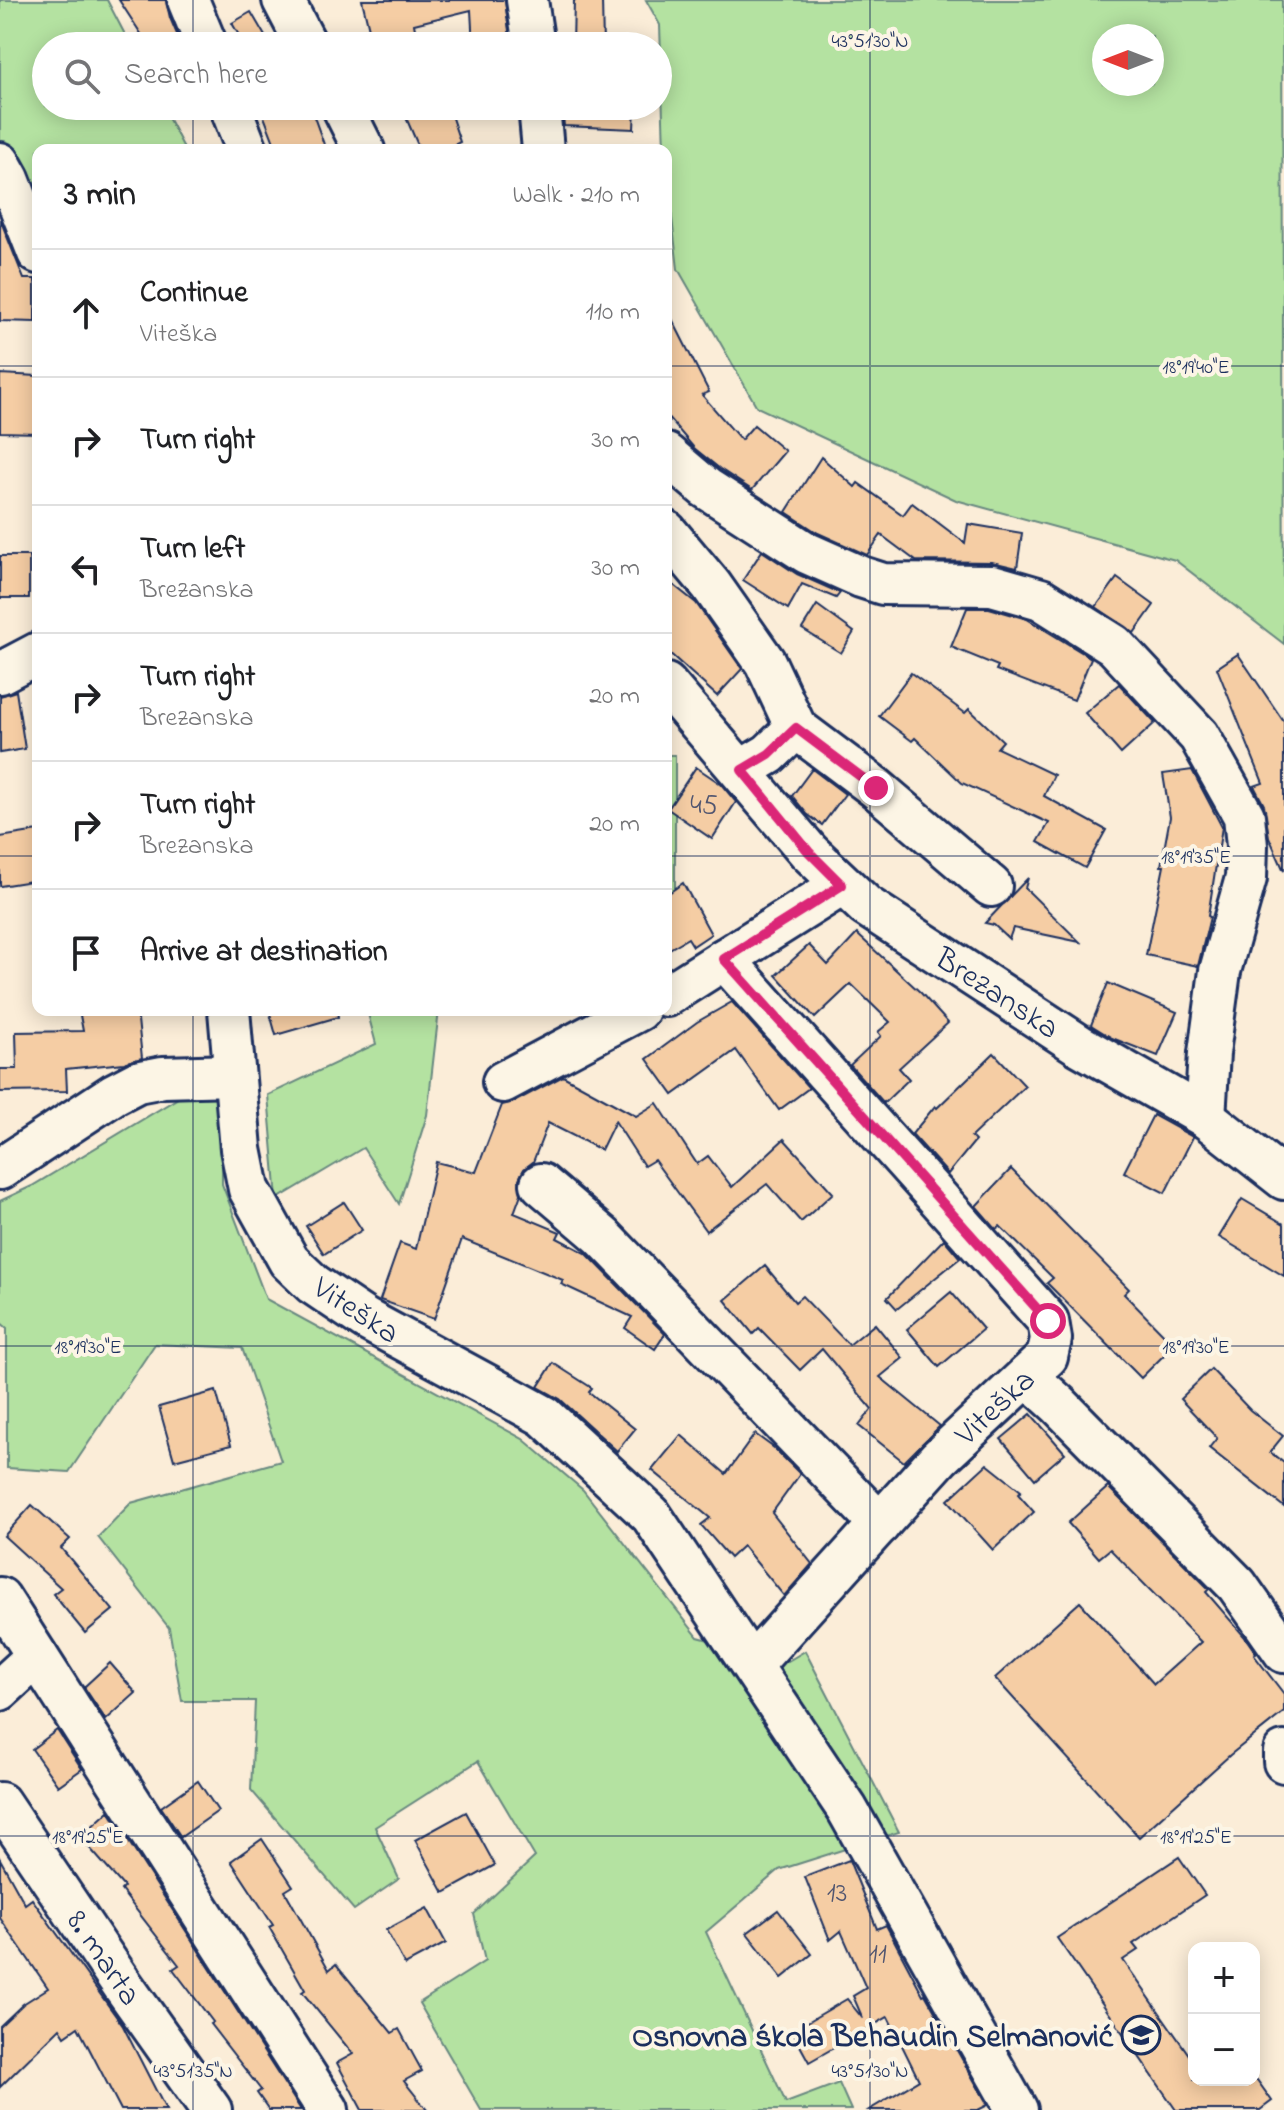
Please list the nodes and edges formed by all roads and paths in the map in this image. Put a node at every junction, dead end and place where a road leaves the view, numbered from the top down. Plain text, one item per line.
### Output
1 (188, 0) edge
2 (283, 0) edge
3 (527, 0) edge
4 (201, 32) edge
5 (300, 32) edge
6 (532, 32) edge
7 (235, 120) edge
8 (349, 120) edge
9 (540, 120) edge
10 (245, 144) edge
11 (361, 144) edge
12 (542, 144) edge
13 (0, 163) edge
14 (10, 210) edge
15 (32, 244) edge
16 (672, 459) edge
17 (672, 538) edge
18 (32, 656) edge
19 (0, 673) edge
20 (672, 691) edge
21 (796, 728) junction
22 (742, 770) junction
23 (842, 885) junction
24 (991, 886) dead end
25 (724, 959) junction
26 (672, 992) edge
27 (229, 1016) edge
28 (628, 1016) edge
29 (234, 1075) junction
30 (503, 1082) dead end
31 (1205, 1117) junction
32 (0, 1169) edge
33 (1284, 1179) edge
34 (541, 1184) dead end
35 (1027, 1376) junction
36 (880, 1524) junction
37 (0, 1598) edge
38 (1284, 1652) edge
39 (37, 1656) junction
40 (752, 1665) junction
41 (0, 1690) edge
42 (1284, 1752) edge
43 (1284, 1762) edge
44 (0, 1803) edge
45 (211, 2110) edge
46 (328, 2110) edge
47 (1017, 2110) edge

1 - 4 street
2 - 5 street
3 - 6 street
7 - 10 street
8 - 11 street
9 - 12 street
13 - 14 street
14 - 15 street
16 - 31 street
17 - 21 street
18 - 19 street
20 - 22 street, Brezanska
21 - 22 street
21 - 24 street
22 - 23 street, Brezanska
23 - 25 street
23 - 31 street, Brezanska
25 - 26 street
25 - 35 street, Viteška
27 - 29 street, Viteška
28 - 30 street
29 - 32 street
29 - 40 street, Viteška
31 - 33 street, Brezanska
34 - 36 street
35 - 36 street, Viteška
35 - 38 street
36 - 40 street, Viteška
37 - 39 street
39 - 41 street
39 - 46 street
40 - 47 street, Viteška
42 - 43 street
44 - 45 street, 8. marta

